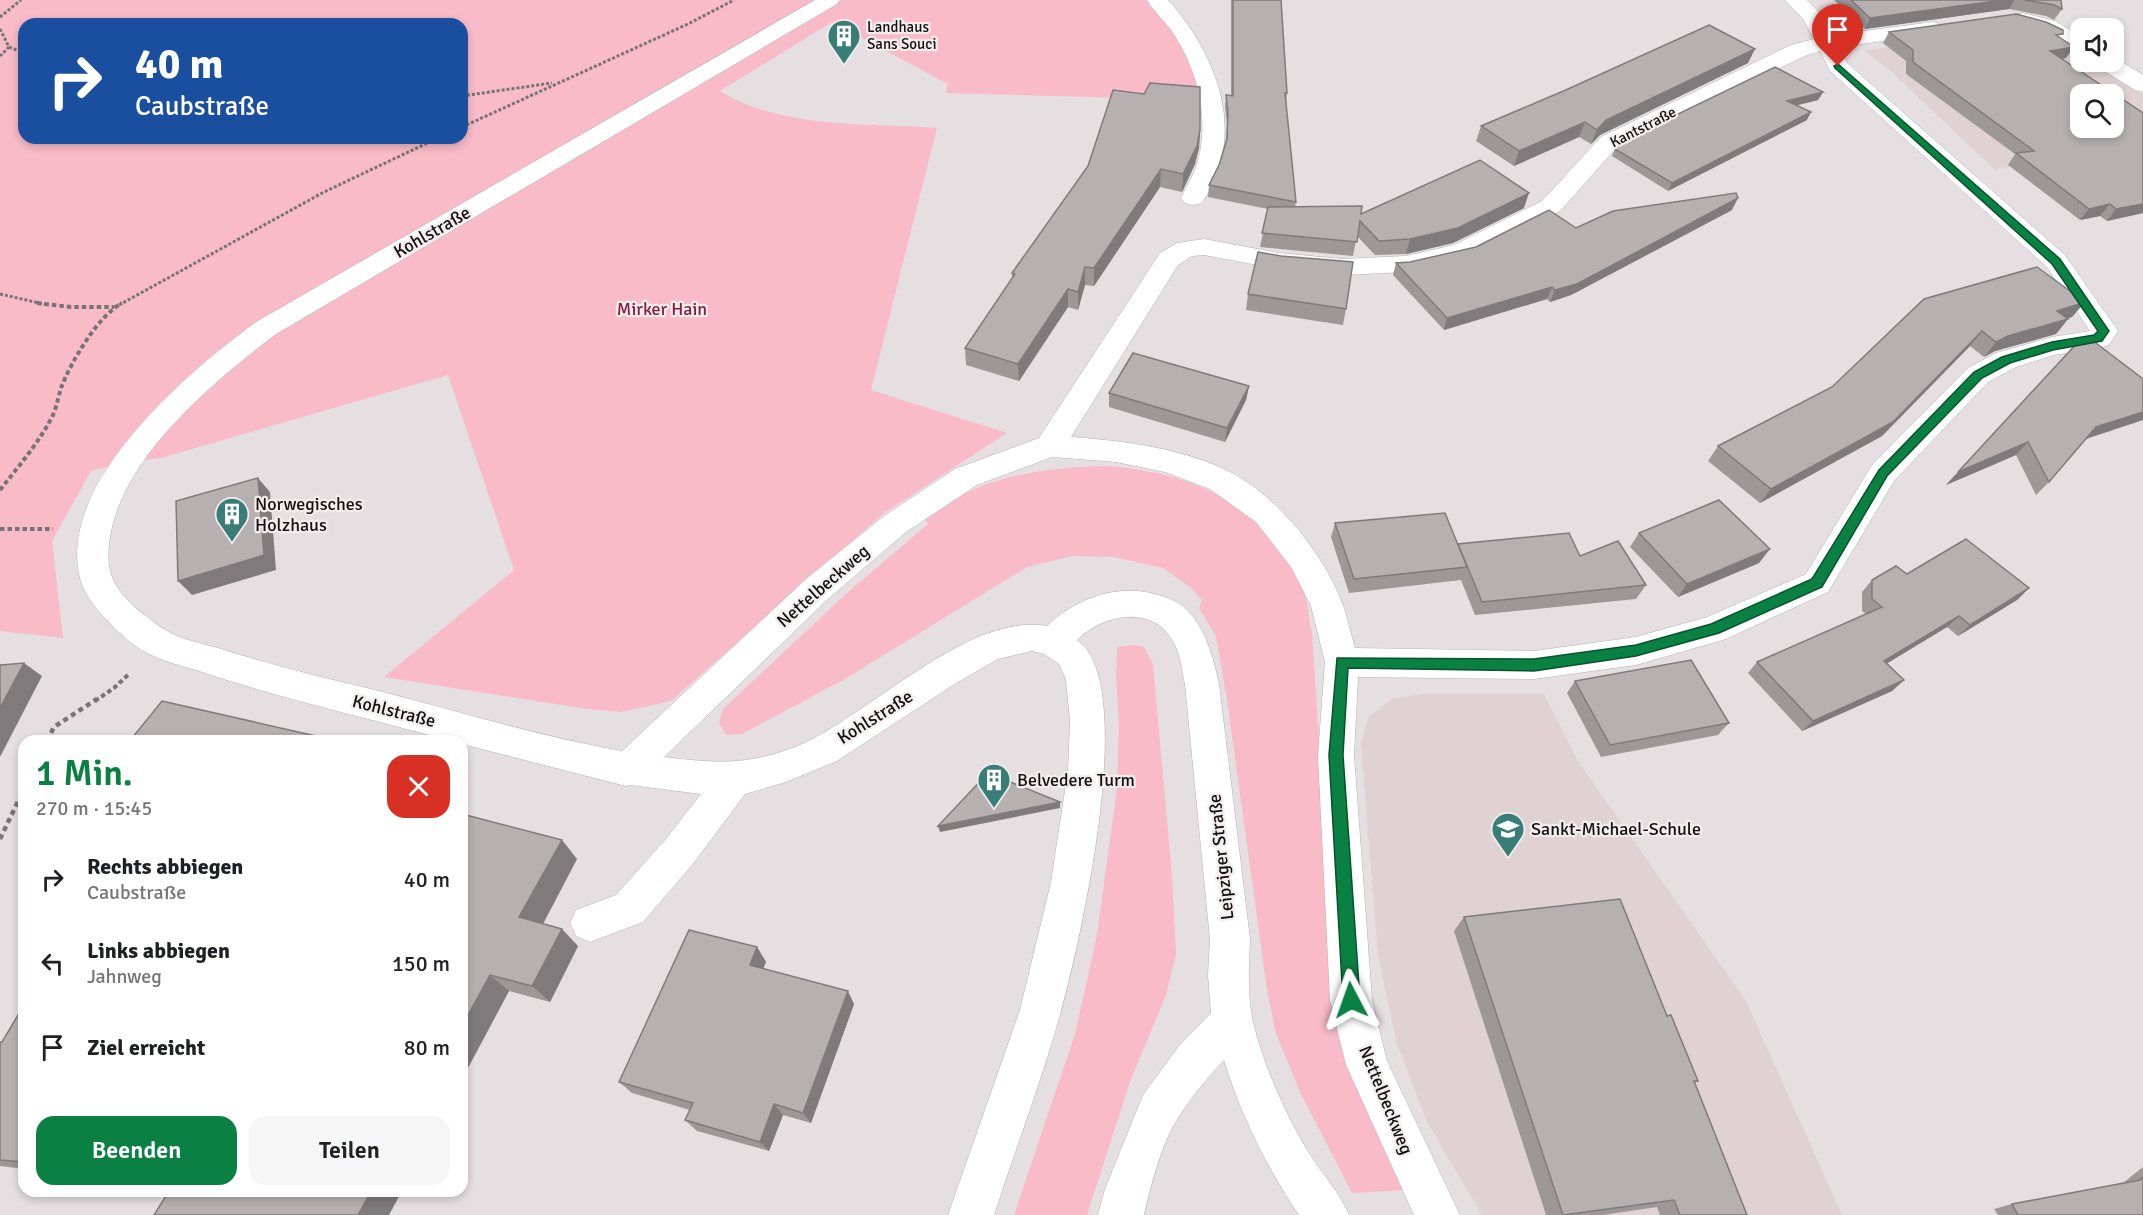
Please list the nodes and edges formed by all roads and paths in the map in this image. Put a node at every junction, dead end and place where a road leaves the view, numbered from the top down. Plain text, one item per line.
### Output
1 (21, 0) edge
2 (734, 0) edge
3 (830, 0) edge
4 (1157, 0) edge
5 (1795, 0) edge
6 (0, 17) edge
7 (1997, 19) edge
8 (1952, 25) edge
9 (0, 29) edge
10 (2070, 39) edge
11 (1826, 43) junction
12 (9, 47) junction
13 (18, 51) edge
14 (0, 56) edge
15 (2122, 72) edge
16 (556, 83) junction
17 (2143, 85) edge
18 (468, 95) edge
19 (468, 124) edge
20 (425, 144) edge
21 (1188, 221) junction
22 (0, 294) edge
23 (115, 307) junction
24 (1050, 446) junction
25 (0, 490) edge
26 (0, 529) edge
27 (96, 530) junction
28 (1054, 641) junction
29 (1342, 662) junction
30 (114, 688) dead end
31 (50, 735) edge
32 (626, 770) junction
33 (734, 780) junction
34 (18, 802) edge
35 (0, 839) edge
36 (590, 923) dead end
37 (1232, 1021) junction
38 (971, 1215) edge
39 (1121, 1215) edge
40 (1326, 1215) edge
41 (1437, 1215) edge

1 - 6 path
2 - 16 path
3 - 27 street, Kohlstraße
4 - 21 street
5 - 11 street
7 - 10 street
8 - 11 street, Kantstraße
9 - 12 path
11 - 21 street, Kantstraße
11 - 29 street
12 - 13 path
12 - 14 path
15 - 17 street
16 - 18 path
16 - 19 path
20 - 23 path
21 - 24 street
22 - 23 path
23 - 25 path
24 - 29 street, Nettelbeckweg
24 - 32 street, Nettelbeckweg
26 - 27 path
27 - 32 street, Kohlstraße
28 - 33 street, Kohlstraße
28 - 37 street, Leipziger Straße
28 - 38 street
29 - 41 street, Nettelbeckweg
30 - 31 path
32 - 33 street, Kohlstraße
33 - 36 street
34 - 35 path
37 - 39 street
37 - 40 street, Leipziger Straße

